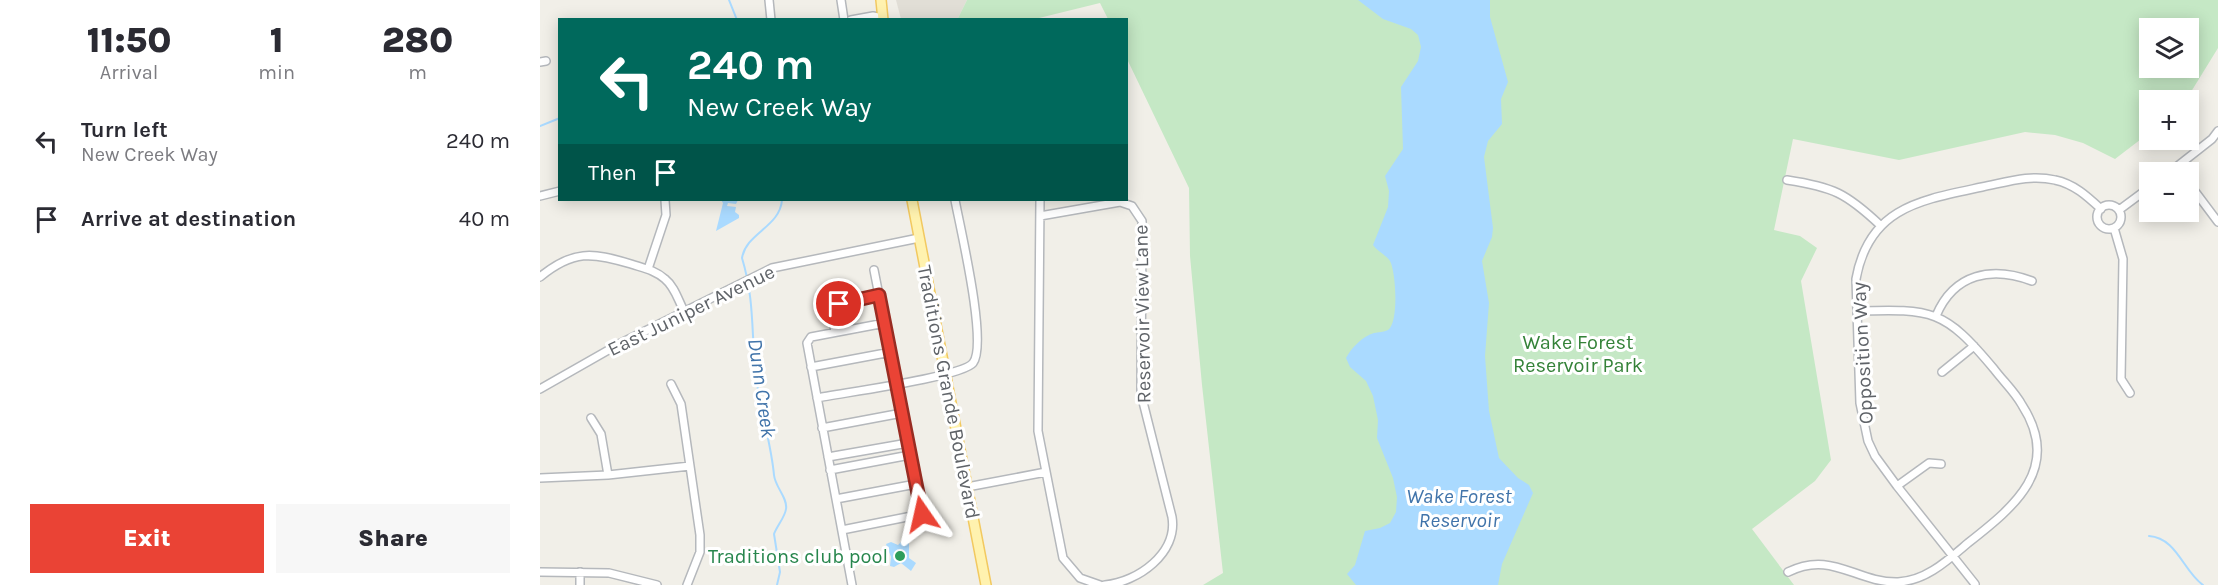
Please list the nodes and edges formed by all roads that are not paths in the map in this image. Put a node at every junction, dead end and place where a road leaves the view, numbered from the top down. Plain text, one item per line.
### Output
1 (769, 0) edge
2 (841, 0) edge
3 (881, 0) edge
4 (771, 18) edge
5 (844, 18) edge
6 (862, 18) edge
7 (879, 18) edge
8 (882, 18) edge
9 (2218, 131) edge
10 (2188, 162) edge
11 (1786, 180) dead end
12 (558, 192) edge
13 (2139, 195) edge
14 (540, 196) edge
15 (2199, 197) edge
16 (665, 201) edge
17 (912, 201) edge
18 (955, 201) edge
19 (1040, 201) edge
20 (2101, 209) junction
21 (2119, 210) junction
22 (1040, 216) junction
23 (2218, 222) edge
24 (1880, 225) junction
25 (2114, 228) junction
26 (919, 238) junction
27 (648, 269) junction
28 (874, 270) dead end
29 (540, 277) edge
30 (2032, 281) dead end
31 (879, 295) junction
32 (684, 311) junction
33 (1857, 311) junction
34 (1936, 316) junction
35 (885, 323) junction
36 (835, 333) junction
37 (1974, 346) junction
38 (891, 352) junction
39 (811, 367) junction
40 (1942, 372) dead end
41 (945, 374) junction
42 (671, 384) dead end
43 (896, 384) junction
44 (540, 389) edge
45 (2130, 393) dead end
46 (817, 398) junction
47 (902, 413) junction
48 (591, 418) dead end
49 (822, 428) junction
50 (908, 443) junction
51 (910, 455) junction
52 (828, 457) junction
53 (1941, 464) dead end
54 (690, 466) junction
55 (830, 470) junction
56 (1046, 472) junction
57 (608, 475) junction
58 (540, 478) edge
59 (916, 484) junction
60 (1898, 486) junction
61 (967, 487) junction
62 (836, 499) junction
63 (842, 530) junction
64 (1953, 556) junction
65 (540, 572) edge
66 (580, 572) junction
67 (1788, 572) dead end
68 (1975, 584) edge
69 (580, 585) edge
70 (657, 585) edge
71 (687, 585) edge
72 (852, 585) edge
73 (986, 585) edge
74 (1102, 585) edge

1 - 4 street
2 - 5 street
3 - 8 main road
6 - 7 street
9 - 10 street
11 - 24 street
12 - 14 street
13 - 21 street
15 - 23 street
16 - 27 street
17 - 26 main road, Traditions Grande Boulevard
18 - 41 street
19 - 22 street, Reservoir View Lane
20 - 21 street
20 - 24 street, Opposition Way
20 - 25 street
21 - 25 street
22 - 56 street, Reservoir View Lane
22 - 74 street, Reservoir View Lane
24 - 33 street, Opposition Way
25 - 45 street
26 - 32 street, East Juniper Avenue
26 - 41 main road, Traditions Grande Boulevard
27 - 29 street
27 - 32 street
28 - 31 street
30 - 34 street
31 - 35 street
31 - 36 street
32 - 44 street, East Juniper Avenue
33 - 34 street
33 - 60 street, Opposition Way
34 - 37 street
35 - 36 street
35 - 38 street
36 - 39 street
37 - 40 street
37 - 64 street
38 - 39 street
38 - 43 street
39 - 46 street
41 - 43 street
41 - 61 main road, Traditions Grande Boulevard
42 - 54 street
43 - 46 street
43 - 47 street
46 - 49 street
47 - 49 street
47 - 50 street
48 - 57 street
49 - 52 street
50 - 51 street
50 - 52 street
51 - 55 street
51 - 59 street
52 - 55 street
53 - 60 street
54 - 57 street
54 - 71 street
55 - 62 street
56 - 61 street
56 - 74 street, Reservoir View Lane
57 - 58 street
59 - 62 street
59 - 63 street
60 - 64 street, Opposition Way
61 - 73 main road, Traditions Grande Boulevard
62 - 63 street
63 - 72 street
64 - 67 street
64 - 68 street, Opposition Way
65 - 66 street
66 - 69 street
66 - 70 street

